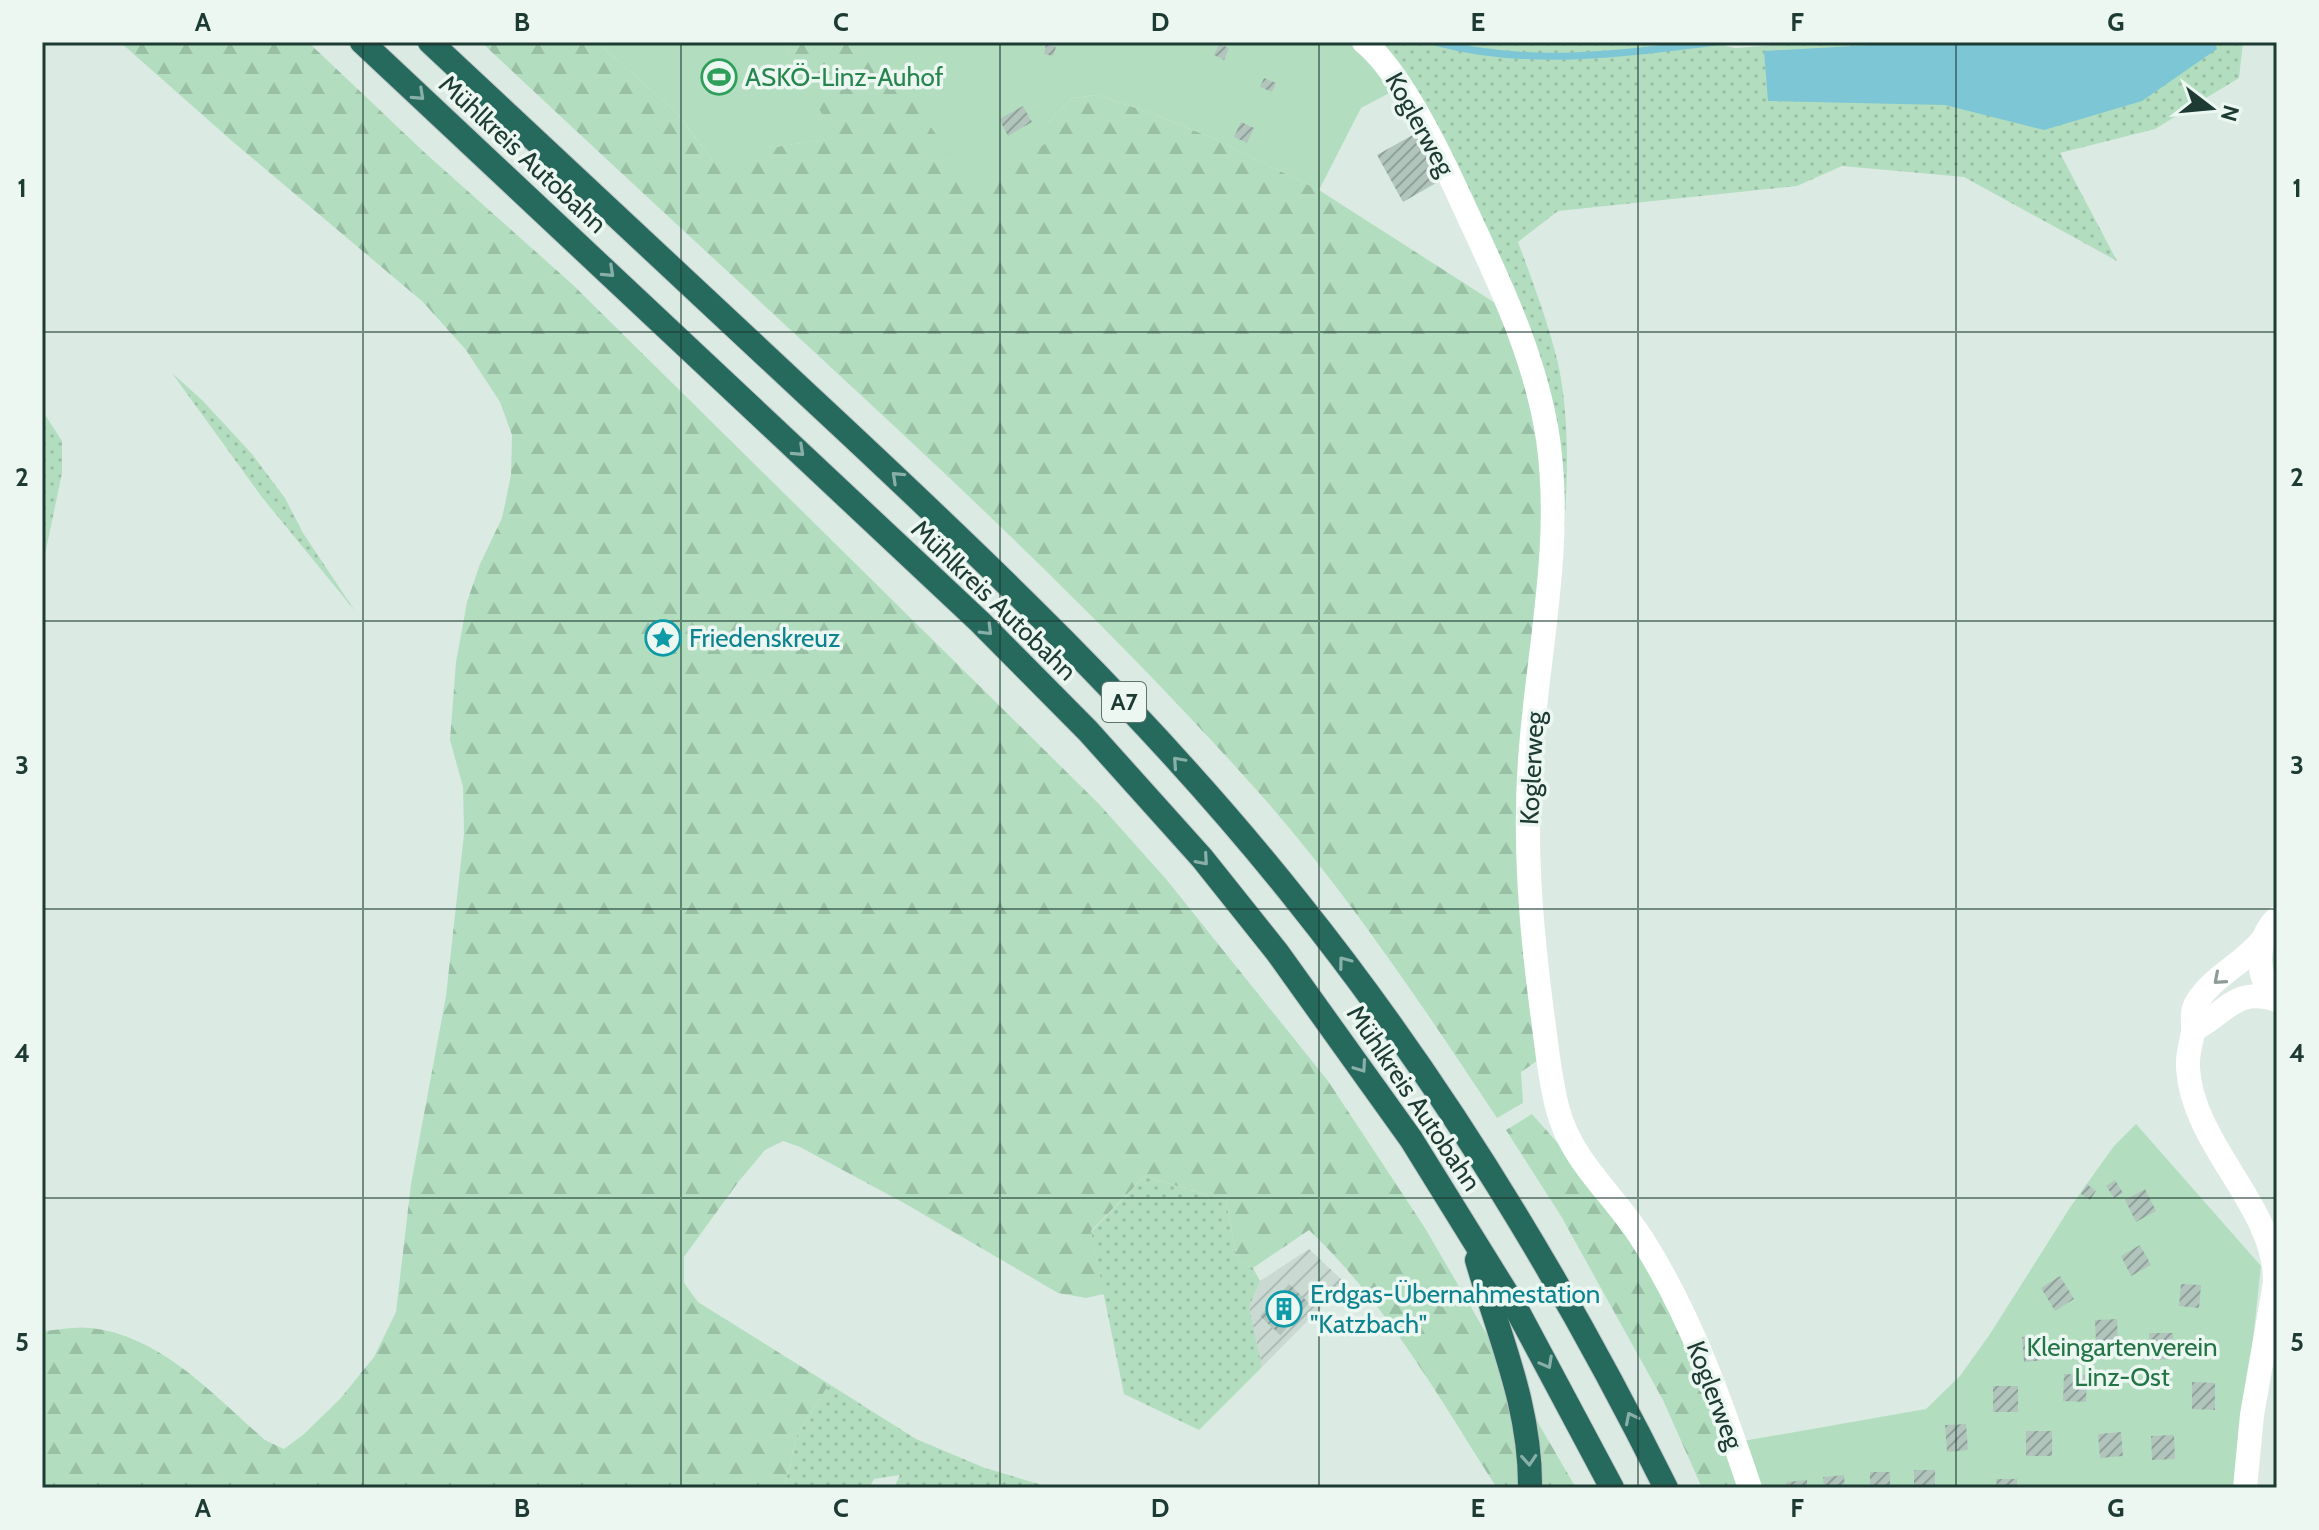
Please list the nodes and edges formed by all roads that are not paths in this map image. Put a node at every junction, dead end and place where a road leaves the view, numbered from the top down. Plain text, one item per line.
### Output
1 (362, 42) edge
2 (430, 42) edge
3 (1364, 42) edge
4 (2277, 918) edge
5 (2263, 939) junction
6 (2277, 999) edge
7 (2193, 1030) junction
8 (1466, 1223) junction
9 (1530, 1488) edge
10 (1612, 1488) edge
11 (1666, 1488) edge
12 (1750, 1488) edge
13 (2245, 1488) edge

1 -> 8 highway, Mühlkreis Autobahn / A7
11 -> 2 highway, Mühlkreis Autobahn / A7
3 - 12 street, Koglerweg
4 - 5 street
5 - 6 street
5 -> 7 street
6 - 7 street
7 - 13 street
8 -> 9 highway
8 -> 10 highway, Mühlkreis Autobahn / A7

